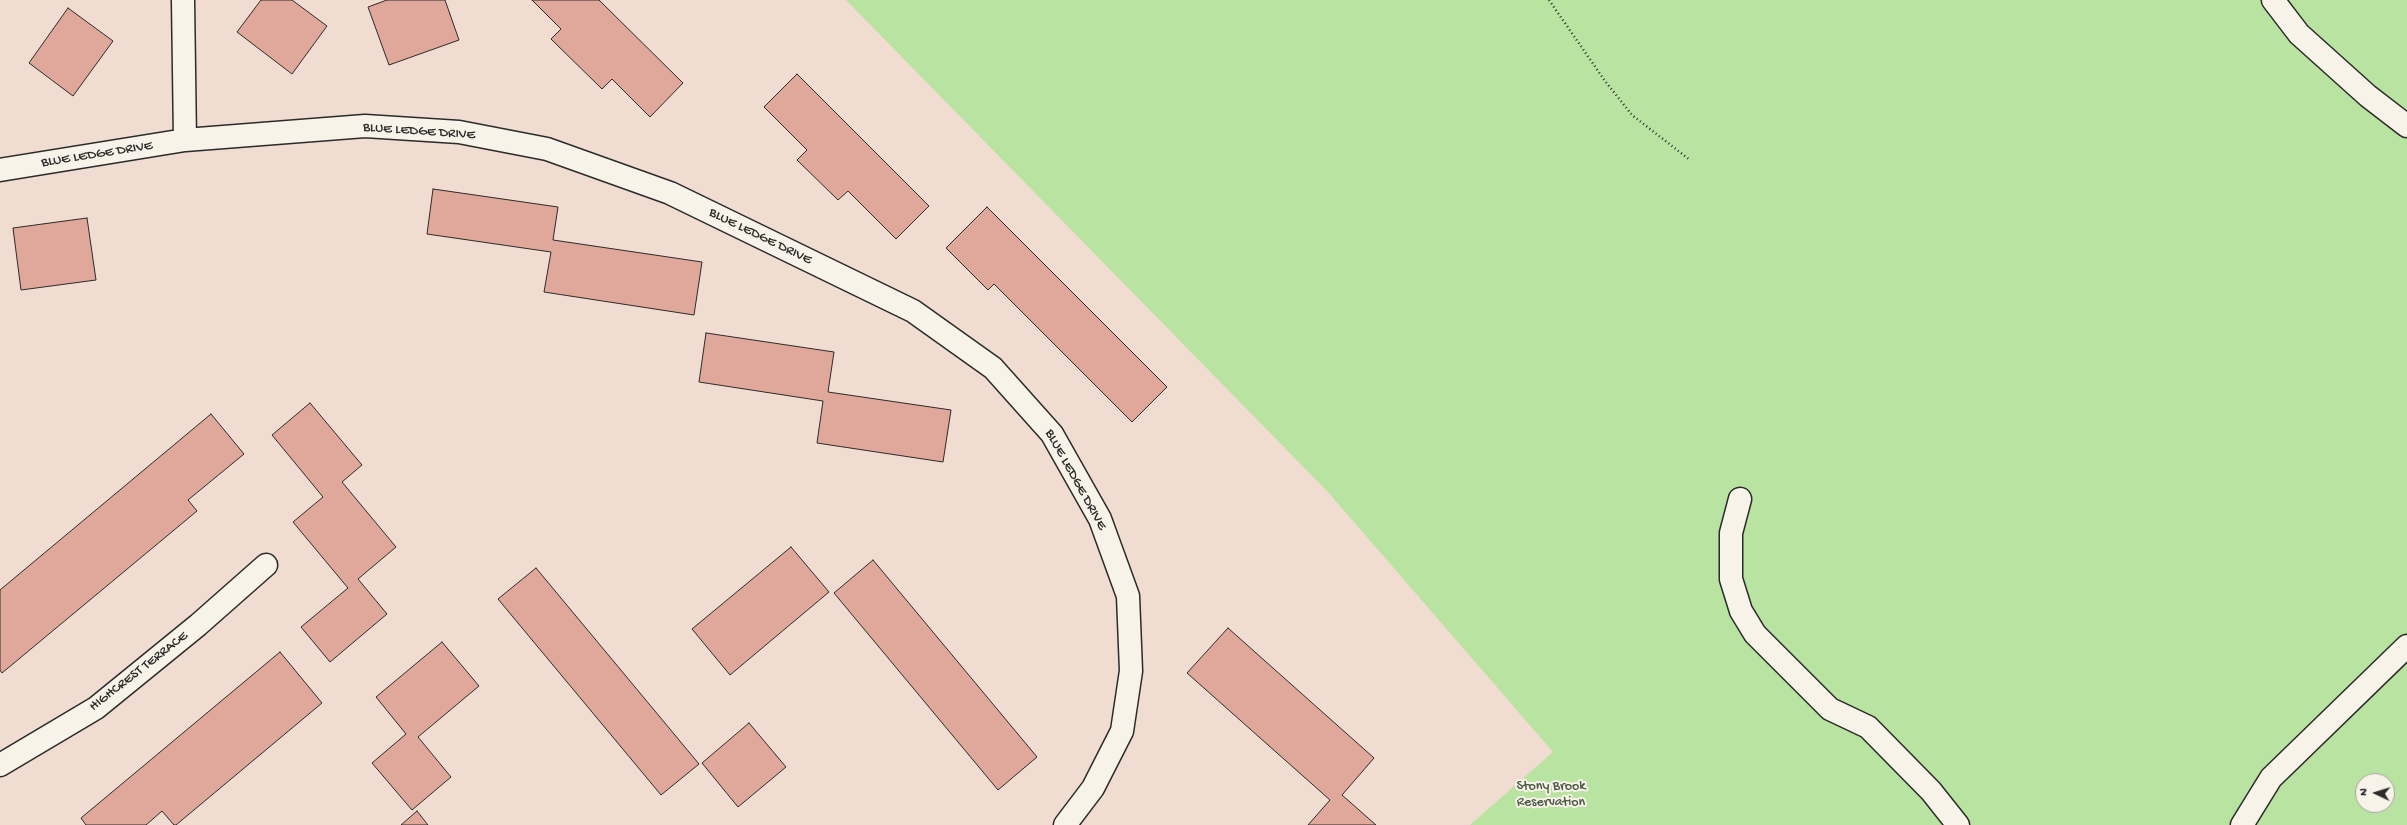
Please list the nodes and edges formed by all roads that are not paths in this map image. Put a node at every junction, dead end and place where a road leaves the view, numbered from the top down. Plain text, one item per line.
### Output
1 (183, 0) edge
2 (2273, 0) edge
3 (2407, 126) edge
4 (186, 140) junction
5 (0, 170) edge
6 (1740, 499) dead end
7 (266, 565) dead end
8 (2407, 646) edge
9 (0, 765) edge
10 (1065, 825) edge
11 (1958, 825) edge
12 (2242, 825) edge

1 - 4 street
2 - 3 street
4 - 5 street, BLUE LEDGE DRIVE
4 - 10 street, BLUE LEDGE DRIVE
6 - 11 street
7 - 9 street, HIGHCREST TERRACE
8 - 12 street

